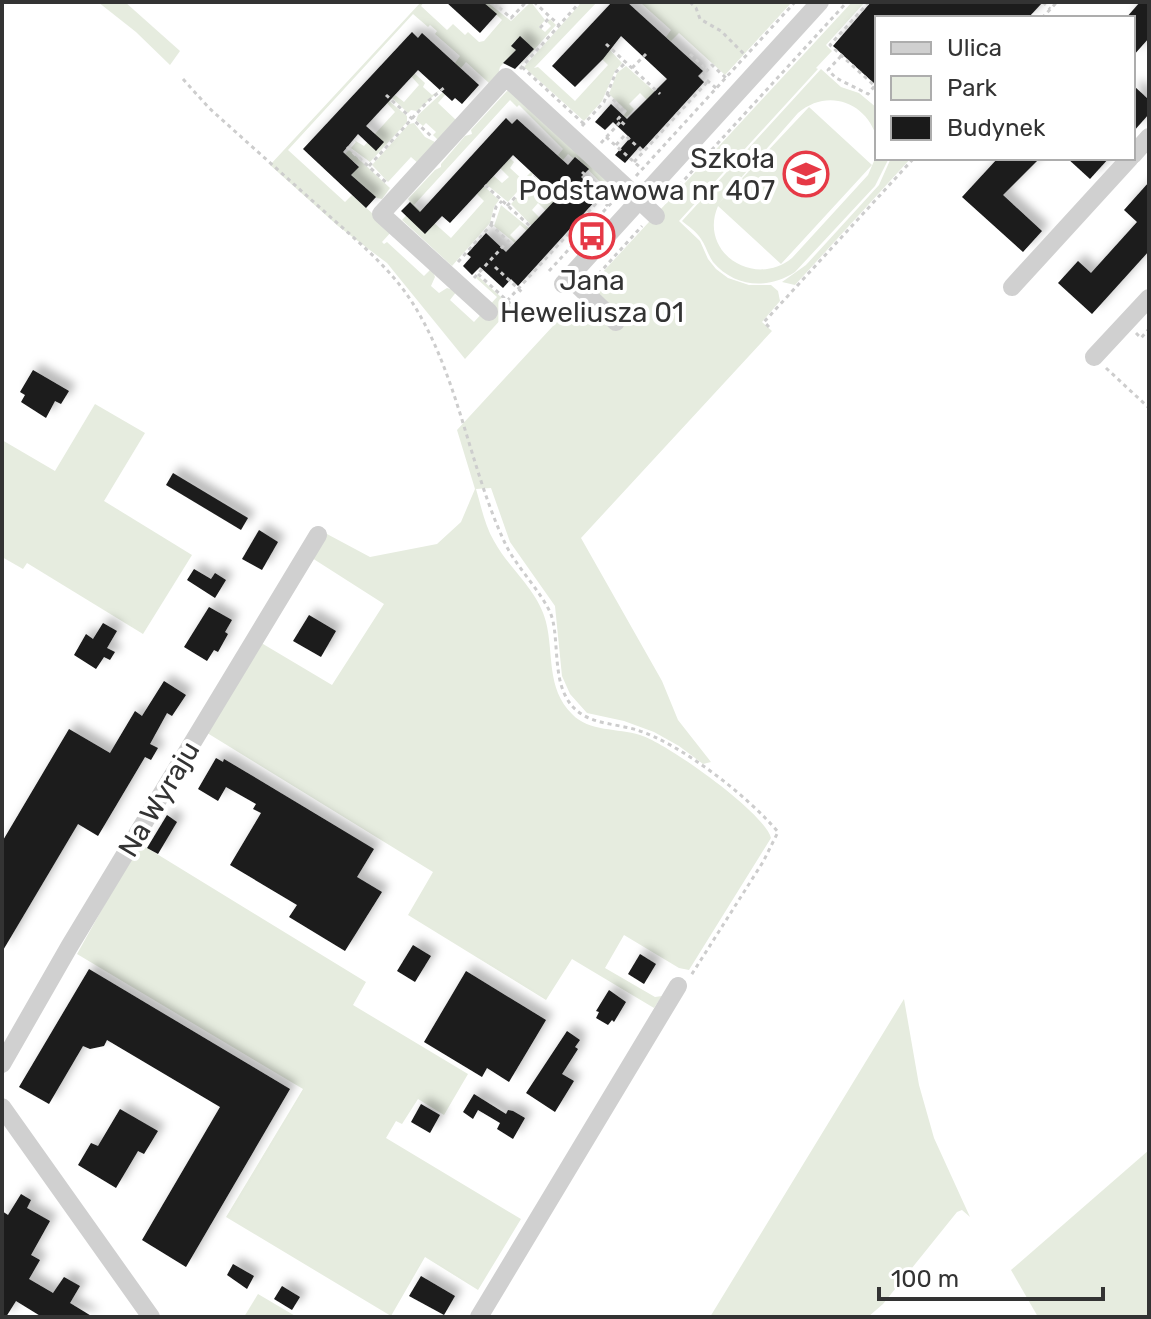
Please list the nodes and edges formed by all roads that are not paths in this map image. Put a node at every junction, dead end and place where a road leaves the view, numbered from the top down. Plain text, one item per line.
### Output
1 (820, 2) edge
2 (1149, 137) edge
3 (1135, 153) edge
4 (1128, 160) edge
5 (640, 200) junction
6 (655, 214) road end
7 (1012, 287) dead end
8 (1149, 298) edge
9 (489, 312) dead end
10 (616, 322) dead end
11 (1094, 357) road end
12 (318, 535) dead end
13 (678, 986) road end
14 (2, 1064) edge
15 (2, 1107) edge
16 (151, 1317) edge
17 (479, 1317) edge

1 - 5 street
2 - 3 street
4 - 7 street
5 - 6 street
5 - 9 street
5 - 10 street
8 - 11 street
12 - 14 street, Na Wyraju
13 - 17 street
15 - 16 street

